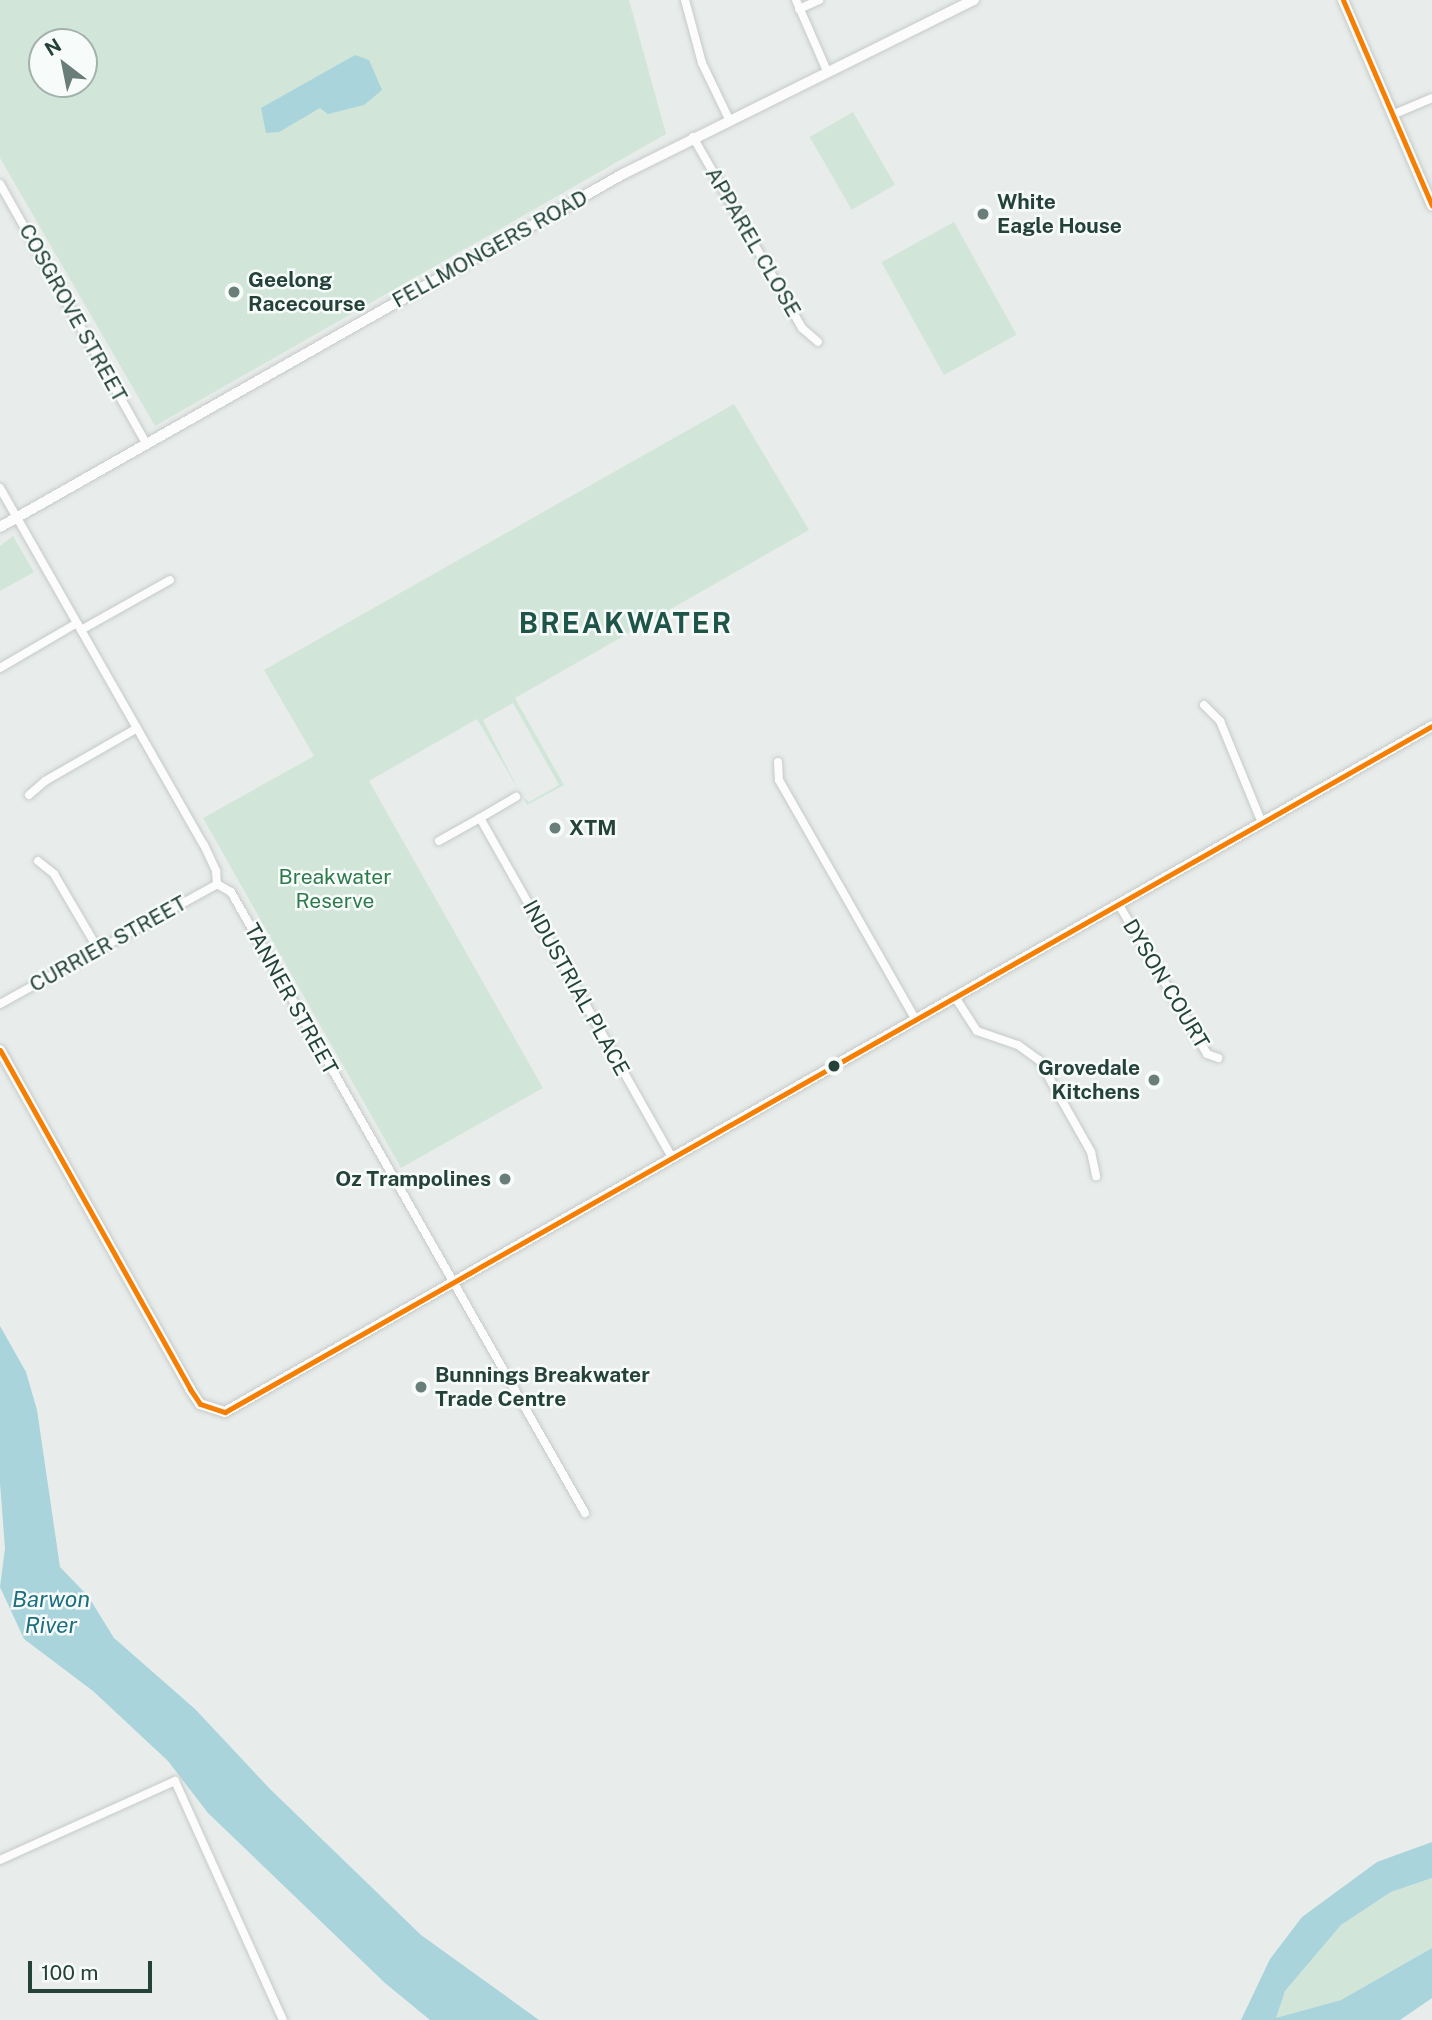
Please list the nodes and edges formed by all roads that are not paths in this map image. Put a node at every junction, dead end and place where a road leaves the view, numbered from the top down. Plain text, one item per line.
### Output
1 (685, 0) edge
2 (796, 0) edge
3 (819, 0) edge
4 (974, 0) edge
5 (1343, 0) edge
6 (799, 9) junction
7 (827, 71) junction
8 (1432, 98) edge
9 (1392, 115) junction
10 (729, 119) junction
11 (693, 137) junction
12 (0, 184) edge
13 (1432, 205) edge
14 (818, 342) dead end
15 (146, 443) junction
16 (0, 488) edge
17 (17, 517) junction
18 (0, 527) edge
19 (0, 534) edge
20 (170, 580) dead end
21 (79, 627) junction
22 (0, 668) edge
23 (1204, 705) dead end
24 (1432, 726) edge
25 (137, 728) junction
26 (778, 762) dead end
27 (29, 795) dead end
28 (516, 797) dead end
29 (480, 818) junction
30 (1262, 822) junction
31 (439, 841) dead end
32 (38, 861) dead end
33 (218, 884) junction
34 (1119, 905) junction
35 (98, 949) junction
36 (955, 997) junction
37 (0, 1004) edge
38 (916, 1020) junction
39 (0, 1051) edge
40 (1218, 1058) dead end
41 (672, 1158) junction
42 (1096, 1176) dead end
43 (451, 1283) junction
44 (585, 1513) dead end
45 (0, 1860) edge
46 (283, 2020) edge

1 - 10 street
2 - 6 street
3 - 6 street
4 - 7 street, FELLMONGERS ROAD
5 - 9 street
6 - 7 street
7 - 10 street, FELLMONGERS ROAD
8 - 9 street
9 - 13 street
10 - 11 street, FELLMONGERS ROAD
11 - 14 street, APPAREL CLOSE
11 - 15 street, FELLMONGERS ROAD
12 - 15 street, COSGROVE STREET
15 - 17 street, FELLMONGERS ROAD
16 - 17 street, TANNER STREET
17 - 18 street, FELLMONGERS ROAD
17 - 19 street, FELLMONGERS ROAD
17 - 21 street, TANNER STREET
20 - 21 street
21 - 22 street
21 - 25 street, TANNER STREET
23 - 30 street
24 - 30 street
25 - 27 street
25 - 33 street, TANNER STREET
26 - 38 street
28 - 29 street
29 - 31 street
29 - 41 street, INDUSTRIAL PLACE
30 - 34 street
32 - 35 street
33 - 35 street, CURRIER STREET
33 - 43 street, TANNER STREET
34 - 36 street
34 - 40 street, DYSON COURT
35 - 37 street, CURRIER STREET
36 - 38 street
36 - 42 street
38 - 41 street
39 - 43 street
41 - 43 street
43 - 44 street, TANNER STREET
45 - 46 street

